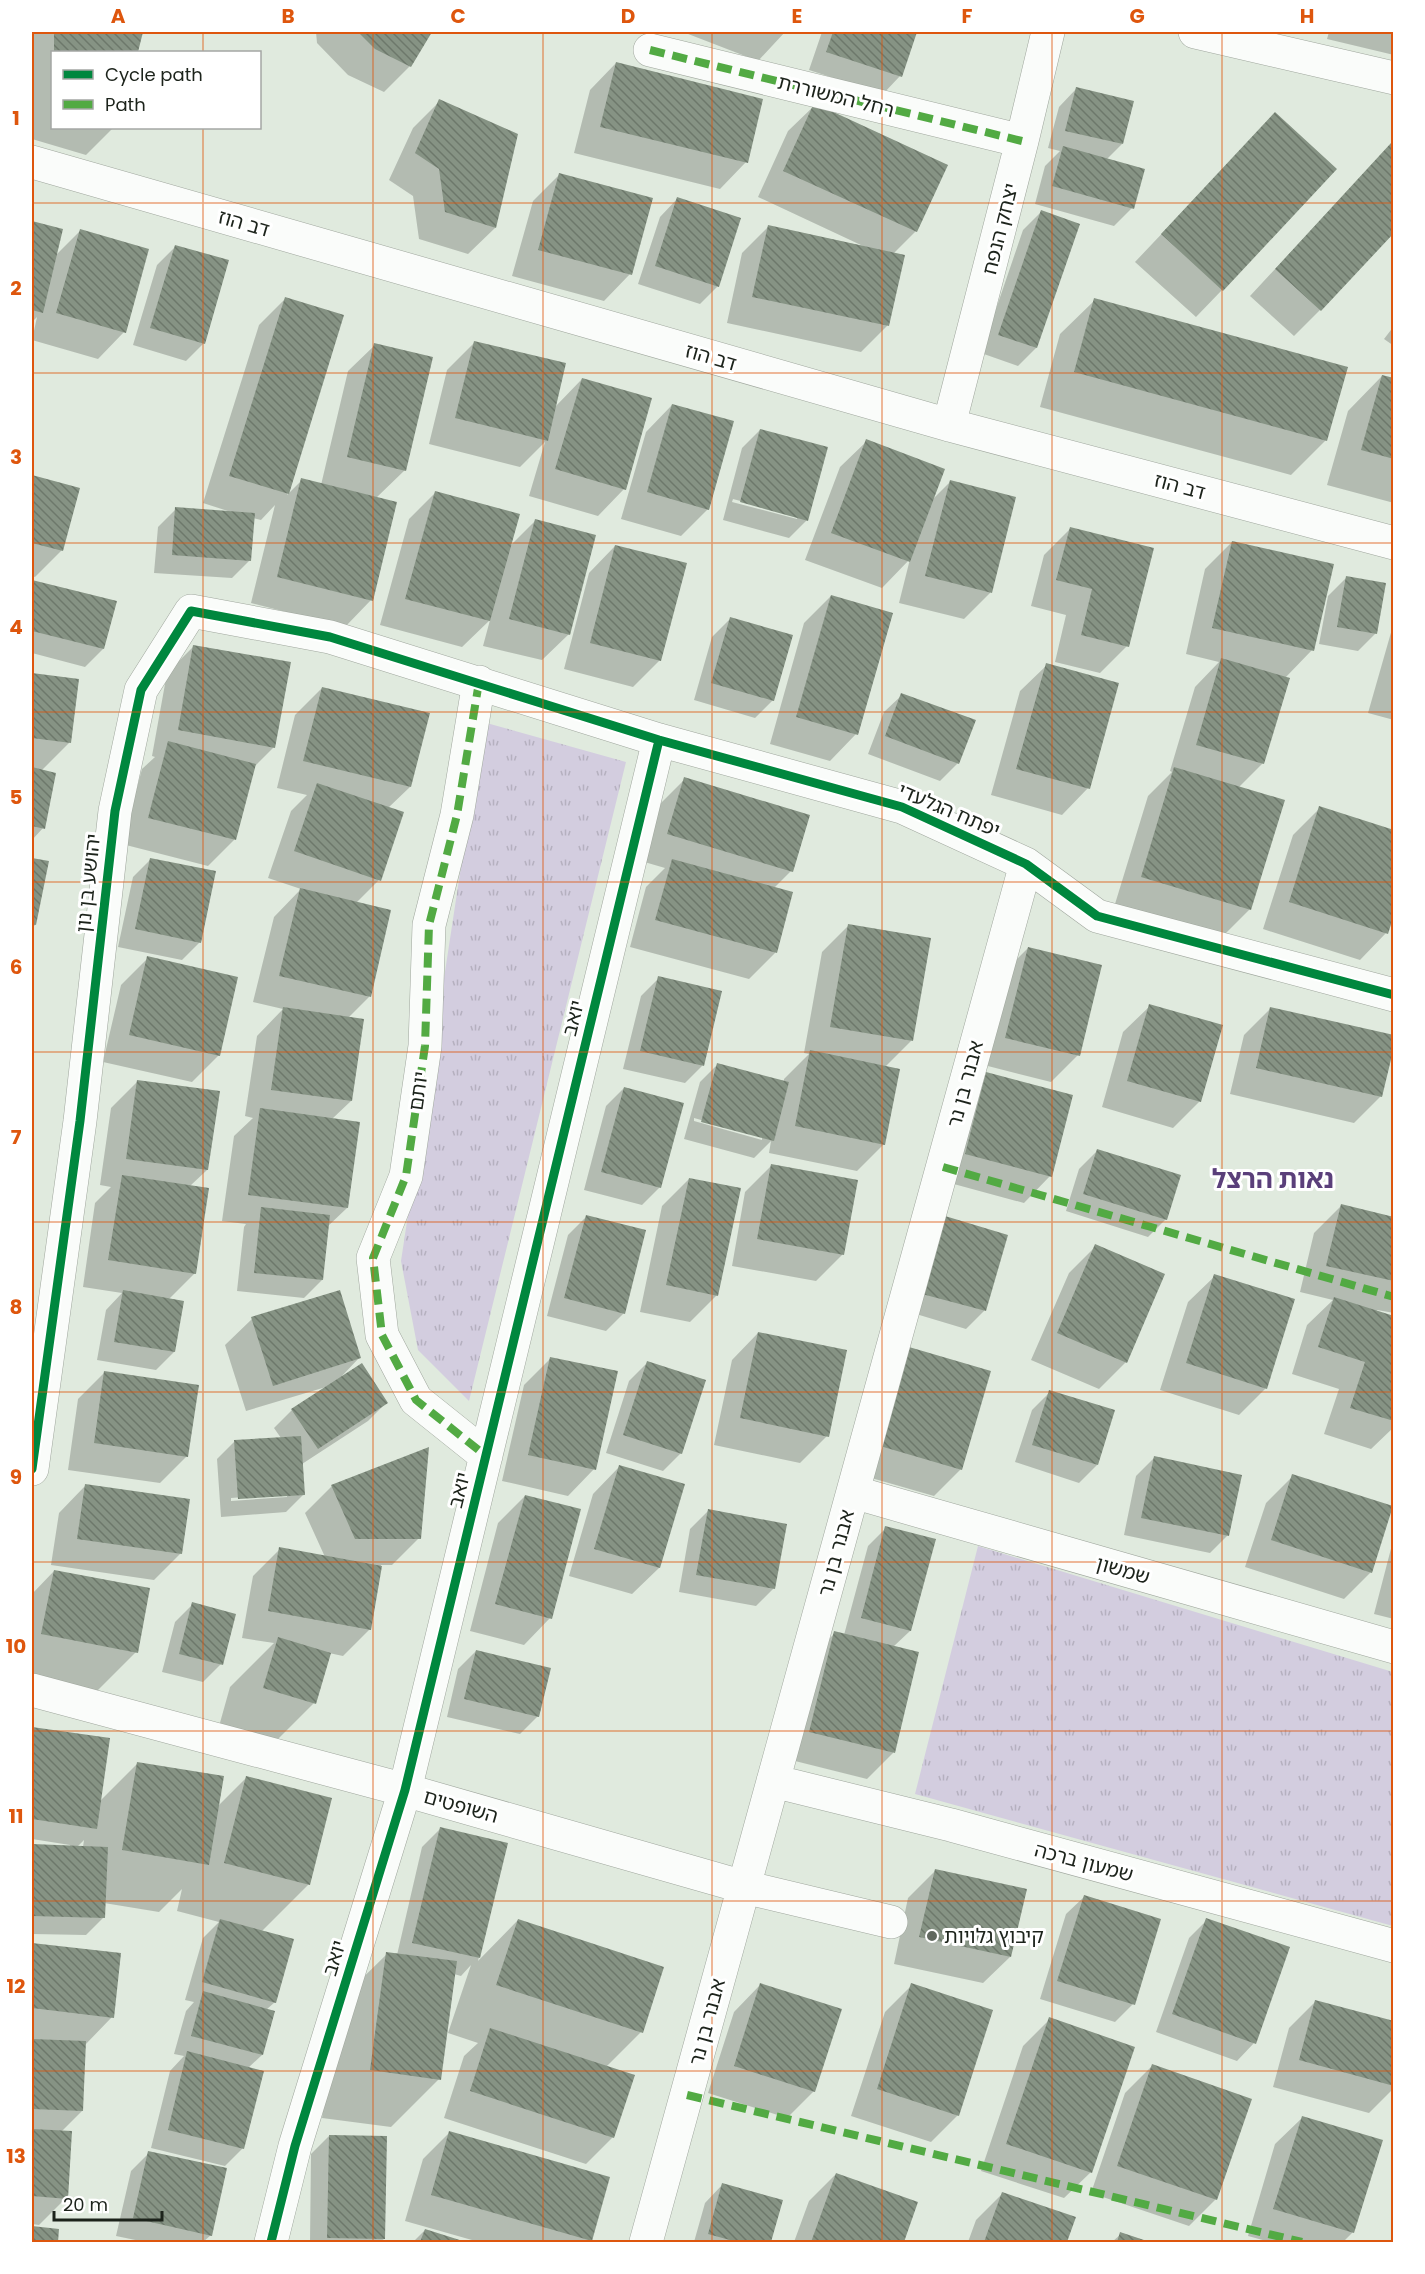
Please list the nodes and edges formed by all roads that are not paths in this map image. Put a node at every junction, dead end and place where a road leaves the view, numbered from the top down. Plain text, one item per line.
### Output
1 (1048, 32) edge
2 (1195, 32) edge
3 (1282, 42) edge
4 (650, 50) dead end
5 (1394, 78) edge
6 (1022, 141) junction
7 (32, 162) edge
8 (949, 425) junction
9 (1394, 543) edge
10 (479, 682) junction
11 (659, 740) junction
12 (1026, 864) junction
13 (1394, 995) edge
14 (486, 1456) junction
15 (32, 1469) edge
16 (853, 1492) junction
17 (1394, 1647) edge
18 (32, 1690) edge
19 (773, 1781) junction
20 (405, 1790) junction
21 (744, 1887) junction
22 (891, 1922) dead end
23 (1394, 1946) edge
24 (271, 2242) edge
25 (646, 2242) edge

1 - 6 street, יצחק הנפח
2 - 3 street
3 - 5 street
4 - 6 street, רחל המשוררת
6 - 8 street, יצחק הנפח
7 - 8 street, דב הוז
8 - 9 street, דב הוז
10 - 11 street, יפתח הגלעדי
10 - 14 street, יותם
10 - 15 street, יהושע בן נון
11 - 12 street, יפתח הגלעדי
11 - 14 street, יואב
12 - 13 street, יפתח הגלעדי
12 - 16 street, אבנר בן נר
14 - 20 street, יואב
16 - 17 street, שמשון
16 - 19 street, אבנר בן נר
18 - 20 street, השופטים
19 - 21 street, אבנר בן נר
19 - 23 street, שמעון ברכה
20 - 21 street, השופטים
20 - 24 street, יואב
21 - 22 street, השופטים
21 - 25 street, אבנר בן נר

